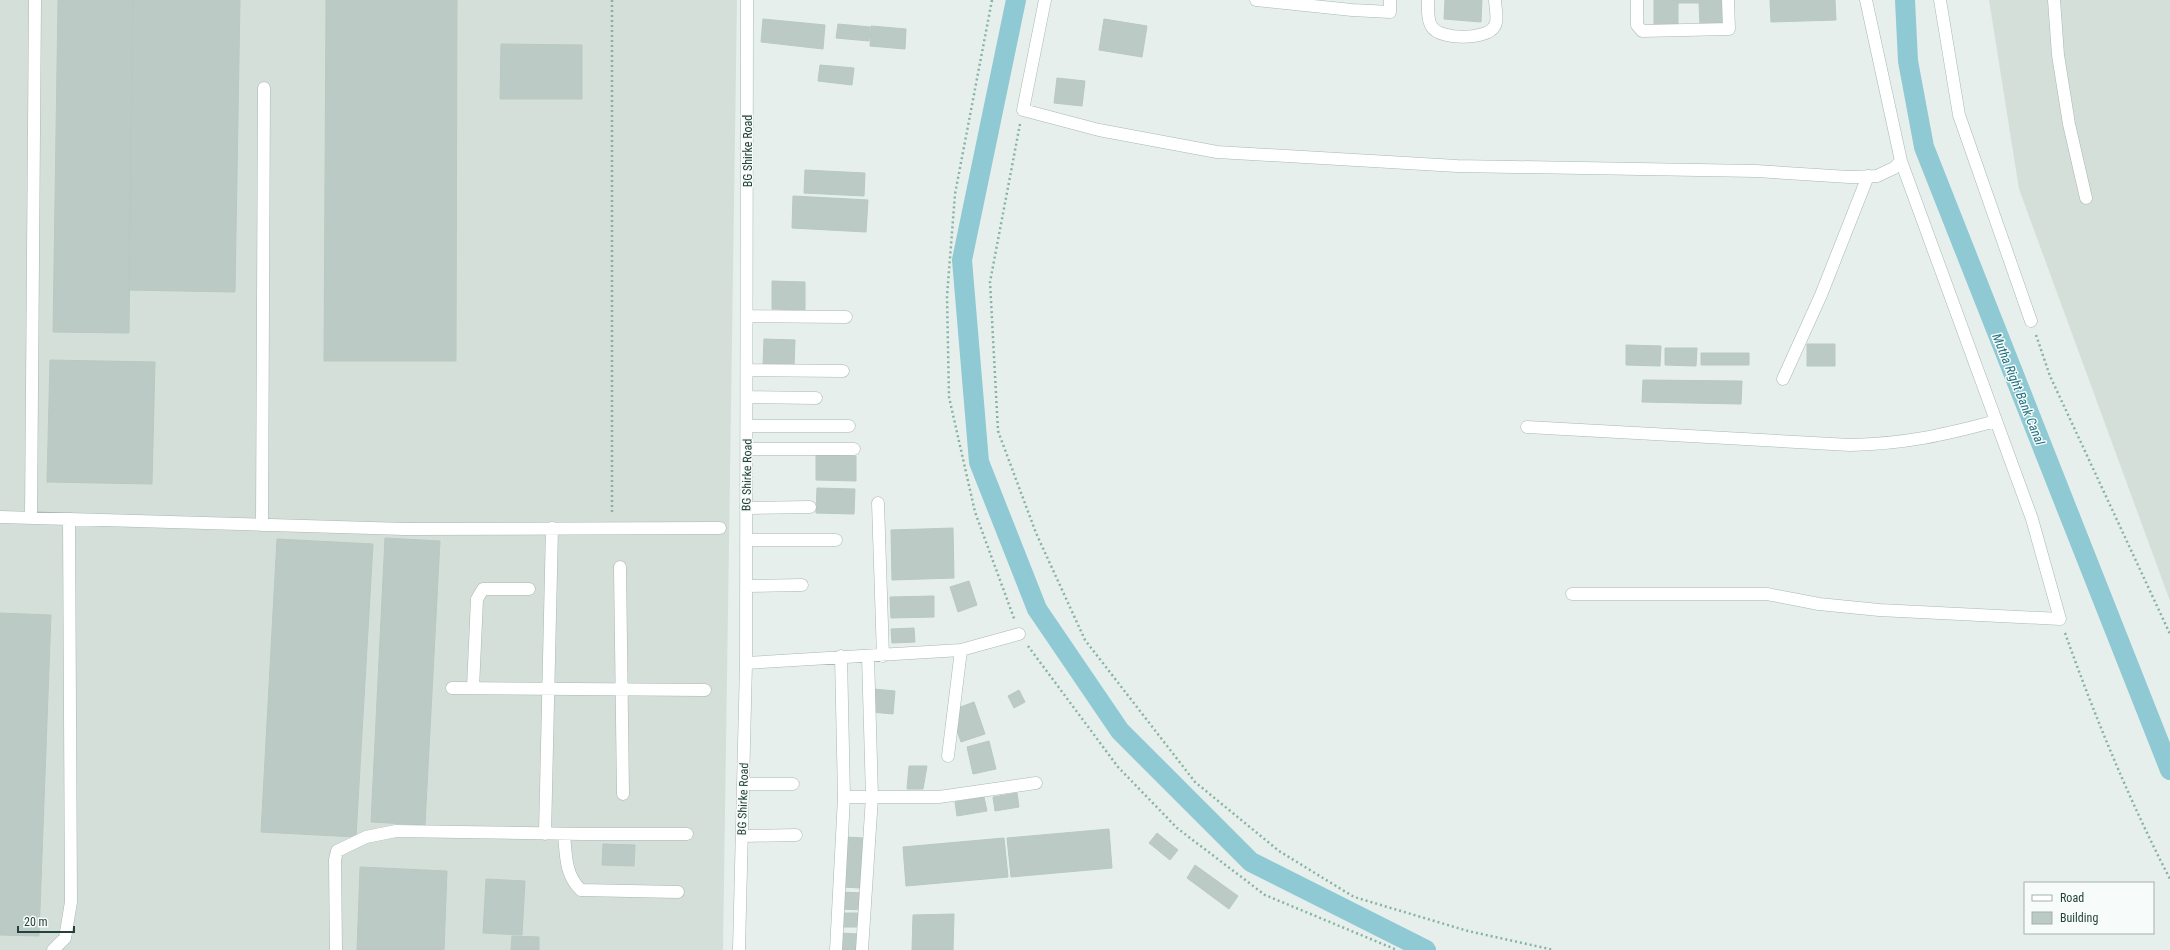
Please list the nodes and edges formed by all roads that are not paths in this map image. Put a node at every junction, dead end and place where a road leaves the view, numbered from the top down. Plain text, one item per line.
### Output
1 (35, 0) edge
2 (748, 0) edge
3 (1045, 0) edge
4 (1256, 0) edge
5 (1390, 0) edge
6 (1428, 0) edge
7 (1495, 0) edge
8 (1637, 0) edge
9 (1728, 0) edge
10 (1866, 0) edge
11 (1940, 0) edge
12 (2054, 0) edge
13 (264, 88) dead end
14 (1901, 161) junction
15 (1868, 176) junction
16 (2086, 198) dead end
17 (748, 316) junction
18 (846, 317) dead end
19 (2031, 321) road end
20 (748, 370) junction
21 (842, 371) dead end
22 (1784, 378) dead end
23 (748, 397) junction
24 (816, 398) dead end
25 (1996, 421) junction
26 (748, 426) junction
27 (849, 426) dead end
28 (1527, 427) dead end
29 (748, 449) junction
30 (854, 449) dead end
31 (878, 503) dead end
32 (810, 507) dead end
33 (746, 508) junction
34 (0, 517) edge
35 (31, 518) junction
36 (69, 519) junction
37 (262, 525) junction
38 (552, 528) junction
39 (720, 528) dead end
40 (746, 540) junction
41 (836, 540) dead end
42 (620, 567) dead end
43 (802, 585) dead end
44 (746, 586) junction
45 (529, 589) dead end
46 (1572, 594) dead end
47 (1020, 634) road end
48 (961, 650) junction
49 (841, 656) junction
50 (868, 656) junction
51 (883, 656) junction
52 (746, 663) junction
53 (452, 688) dead end
54 (473, 688) junction
55 (548, 689) junction
56 (622, 689) junction
57 (705, 690) dead end
58 (948, 756) dead end
59 (1036, 783) dead end
60 (743, 784) junction
61 (793, 784) dead end
62 (623, 794) dead end
63 (844, 797) junction
64 (872, 797) junction
65 (545, 834) junction
66 (564, 834) junction
67 (688, 834) dead end
68 (796, 835) dead end
69 (742, 836) junction
70 (678, 892) dead end
71 (53, 950) edge
72 (336, 950) edge
73 (739, 950) edge
74 (836, 950) edge
75 (862, 950) edge

1 - 35 street
2 - 17 street, BG Shirke Road
3 - 15 street
4 - 5 street
6 - 7 street
8 - 9 street
10 - 14 street
11 - 19 street
12 - 16 street
13 - 37 street
14 - 15 street
14 - 25 street
15 - 22 street
17 - 18 street
17 - 20 street, BG Shirke Road
20 - 21 street
20 - 23 street, BG Shirke Road
23 - 24 street
23 - 26 street, BG Shirke Road
25 - 28 street
25 - 46 street
26 - 27 street
26 - 29 street, BG Shirke Road
29 - 30 street
29 - 33 street, BG Shirke Road
31 - 51 street
32 - 33 street
33 - 40 street, BG Shirke Road
34 - 35 street
35 - 36 street
36 - 37 street
36 - 71 street
37 - 38 street
38 - 39 street
38 - 55 street
40 - 41 street
40 - 44 street, BG Shirke Road
42 - 56 street
43 - 44 street
44 - 52 street, BG Shirke Road
45 - 54 street
47 - 48 street
48 - 51 street
48 - 58 street
49 - 50 street
49 - 52 street
49 - 63 street
50 - 51 street
50 - 64 street
52 - 60 street, BG Shirke Road
53 - 54 street
54 - 55 street
55 - 56 street
55 - 65 street
56 - 57 street
56 - 62 street
59 - 64 street
60 - 61 street
60 - 69 street, BG Shirke Road
63 - 64 street
63 - 74 street
64 - 75 street
65 - 66 street
65 - 72 street
66 - 67 street
66 - 70 street
68 - 69 street
69 - 73 street, BG Shirke Road

